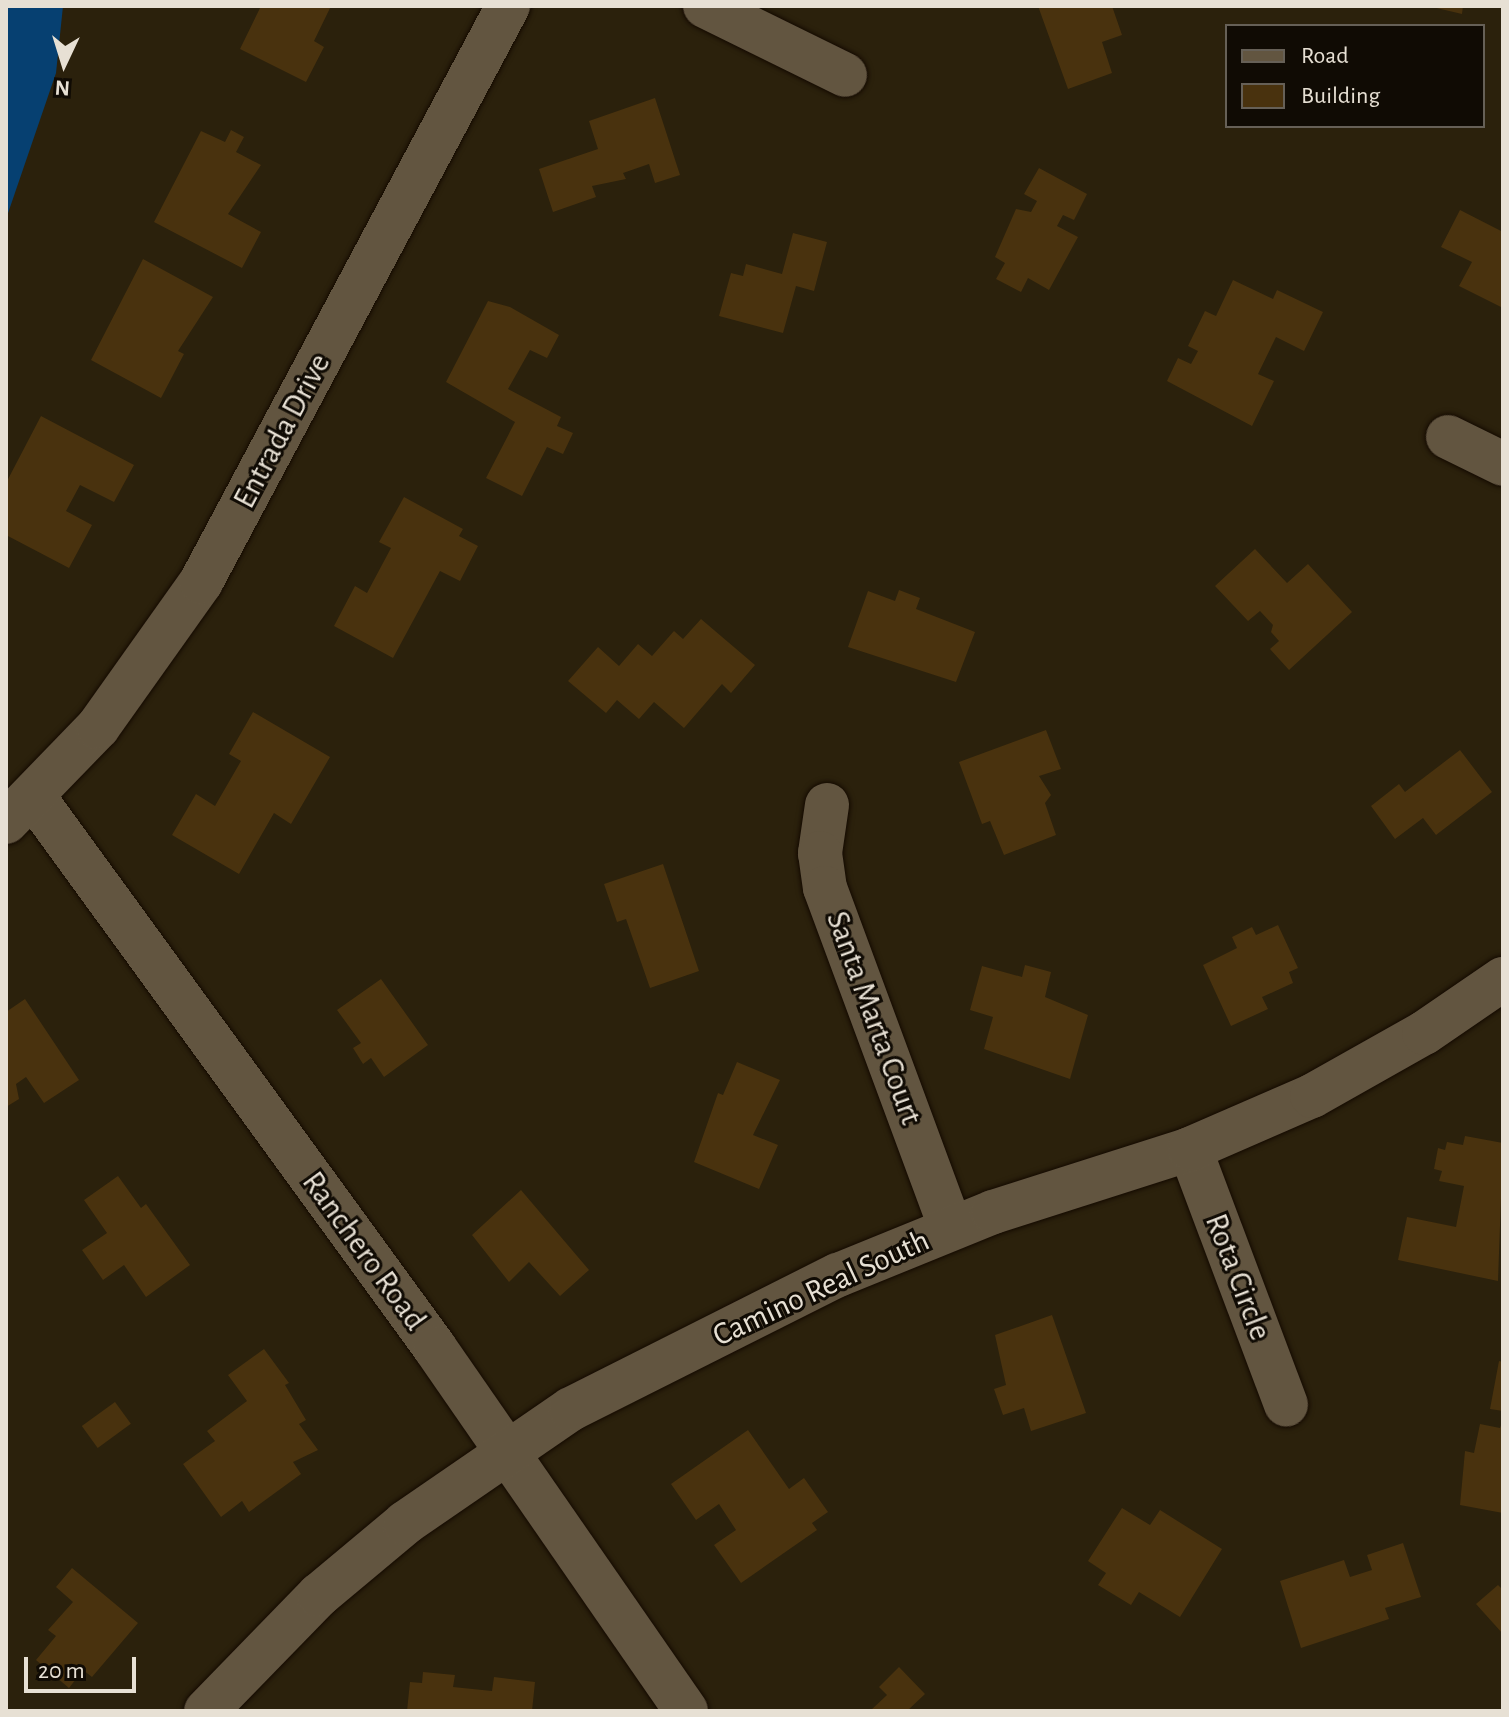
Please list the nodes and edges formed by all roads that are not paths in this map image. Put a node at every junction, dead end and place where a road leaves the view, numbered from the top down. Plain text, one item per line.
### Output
1 (508, 6) edge
2 (705, 6) edge
3 (845, 75) dead end
4 (1448, 437) dead end
5 (1503, 464) edge
6 (827, 805) dead end
7 (20, 810) edge
8 (1503, 979) edge
9 (1190, 1149) junction
10 (951, 1228) junction
11 (1286, 1405) dead end
12 (505, 1451) junction
13 (206, 1711) edge
14 (686, 1711) edge

1 - 7 street, Entrada Drive
2 - 3 street
4 - 5 street
6 - 10 street, Santa Marta Court
7 - 12 street, Ranchero Road
8 - 9 street, Camino Real South
9 - 10 street, Camino Real South
9 - 11 street, Rota Circle
10 - 12 street, Camino Real South
12 - 13 street, Camino Real South
12 - 14 street, Ranchero Road

